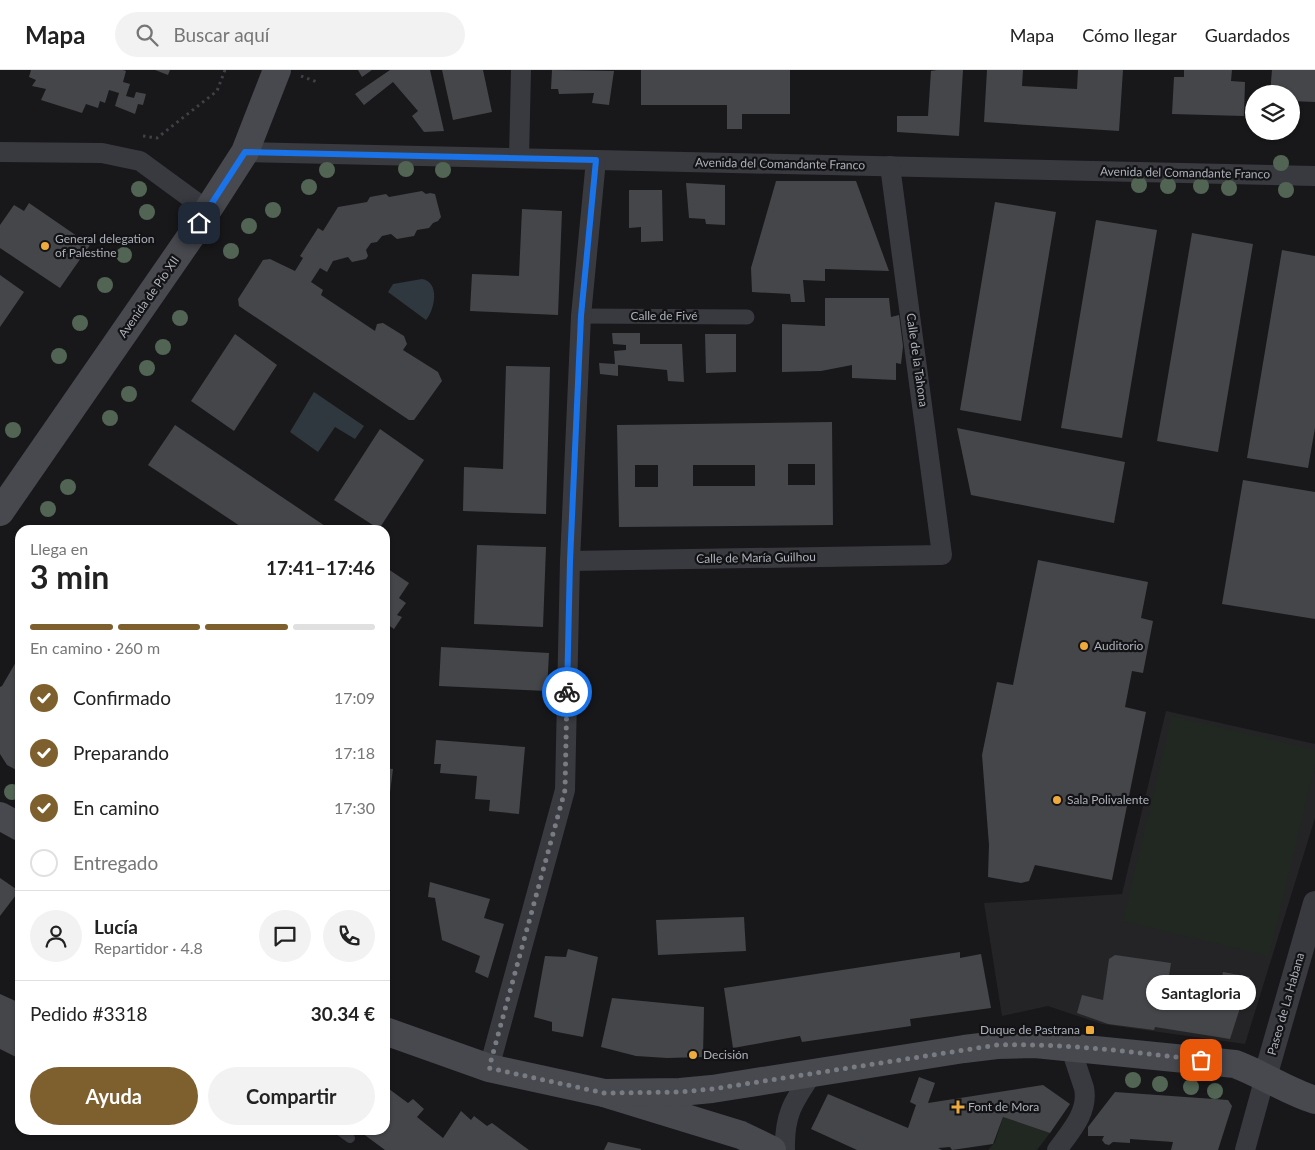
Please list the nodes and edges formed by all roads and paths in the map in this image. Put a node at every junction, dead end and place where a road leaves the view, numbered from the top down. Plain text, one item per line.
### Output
1 (224, 70) edge
2 (277, 70) edge
3 (521, 70) edge
4 (156, 138) dead end
5 (0, 152) edge
6 (245, 152) junction
7 (519, 158) junction
8 (596, 160) junction
9 (890, 166) junction
10 (1315, 176) edge
11 (207, 210) junction
12 (581, 316) junction
13 (747, 317) dead end
14 (0, 512) edge
15 (942, 554) joint
16 (570, 561) junction
17 (0, 816) edge
18 (15, 824) edge
19 (1315, 903) edge
20 (390, 1033) edge
21 (1070, 1046) junction
22 (489, 1068) junction
23 (812, 1074) junction
24 (1265, 1077) junction
25 (604, 1093) junction
26 (1315, 1100) edge
27 (346, 1135) edge
28 (350, 1138) dead end
29 (772, 1150) edge
30 (785, 1150) edge
31 (1057, 1150) edge
32 (1245, 1150) edge

1 - 4 path
2 - 6 main road, Avenida de Pío XII
3 - 7 street
5 - 11 street
6 - 7 street, Avenida del Comandante Franco
6 - 11 main road, Avenida de Pío XII
7 - 8 street, Avenida del Comandante Franco
8 - 9 street, Avenida del Comandante Franco
8 - 12 street
9 - 10 street, Avenida del Comandante Franco
9 - 15 street, Calle de la Tahona
11 - 14 main road, Avenida de Pío XII
12 - 13 street, Calle de Fivé
12 - 16 street
15 - 16 street, Calle de María Guilhou
16 - 22 street
17 - 18 main road
19 - 24 street, Paseo de La Habana
20 - 22 main road
21 - 23 main road
21 - 24 main road
21 - 31 street
22 - 25 main road
23 - 25 main road
23 - 30 street
24 - 26 main road
24 - 32 street
25 - 29 main road
27 - 28 lane

